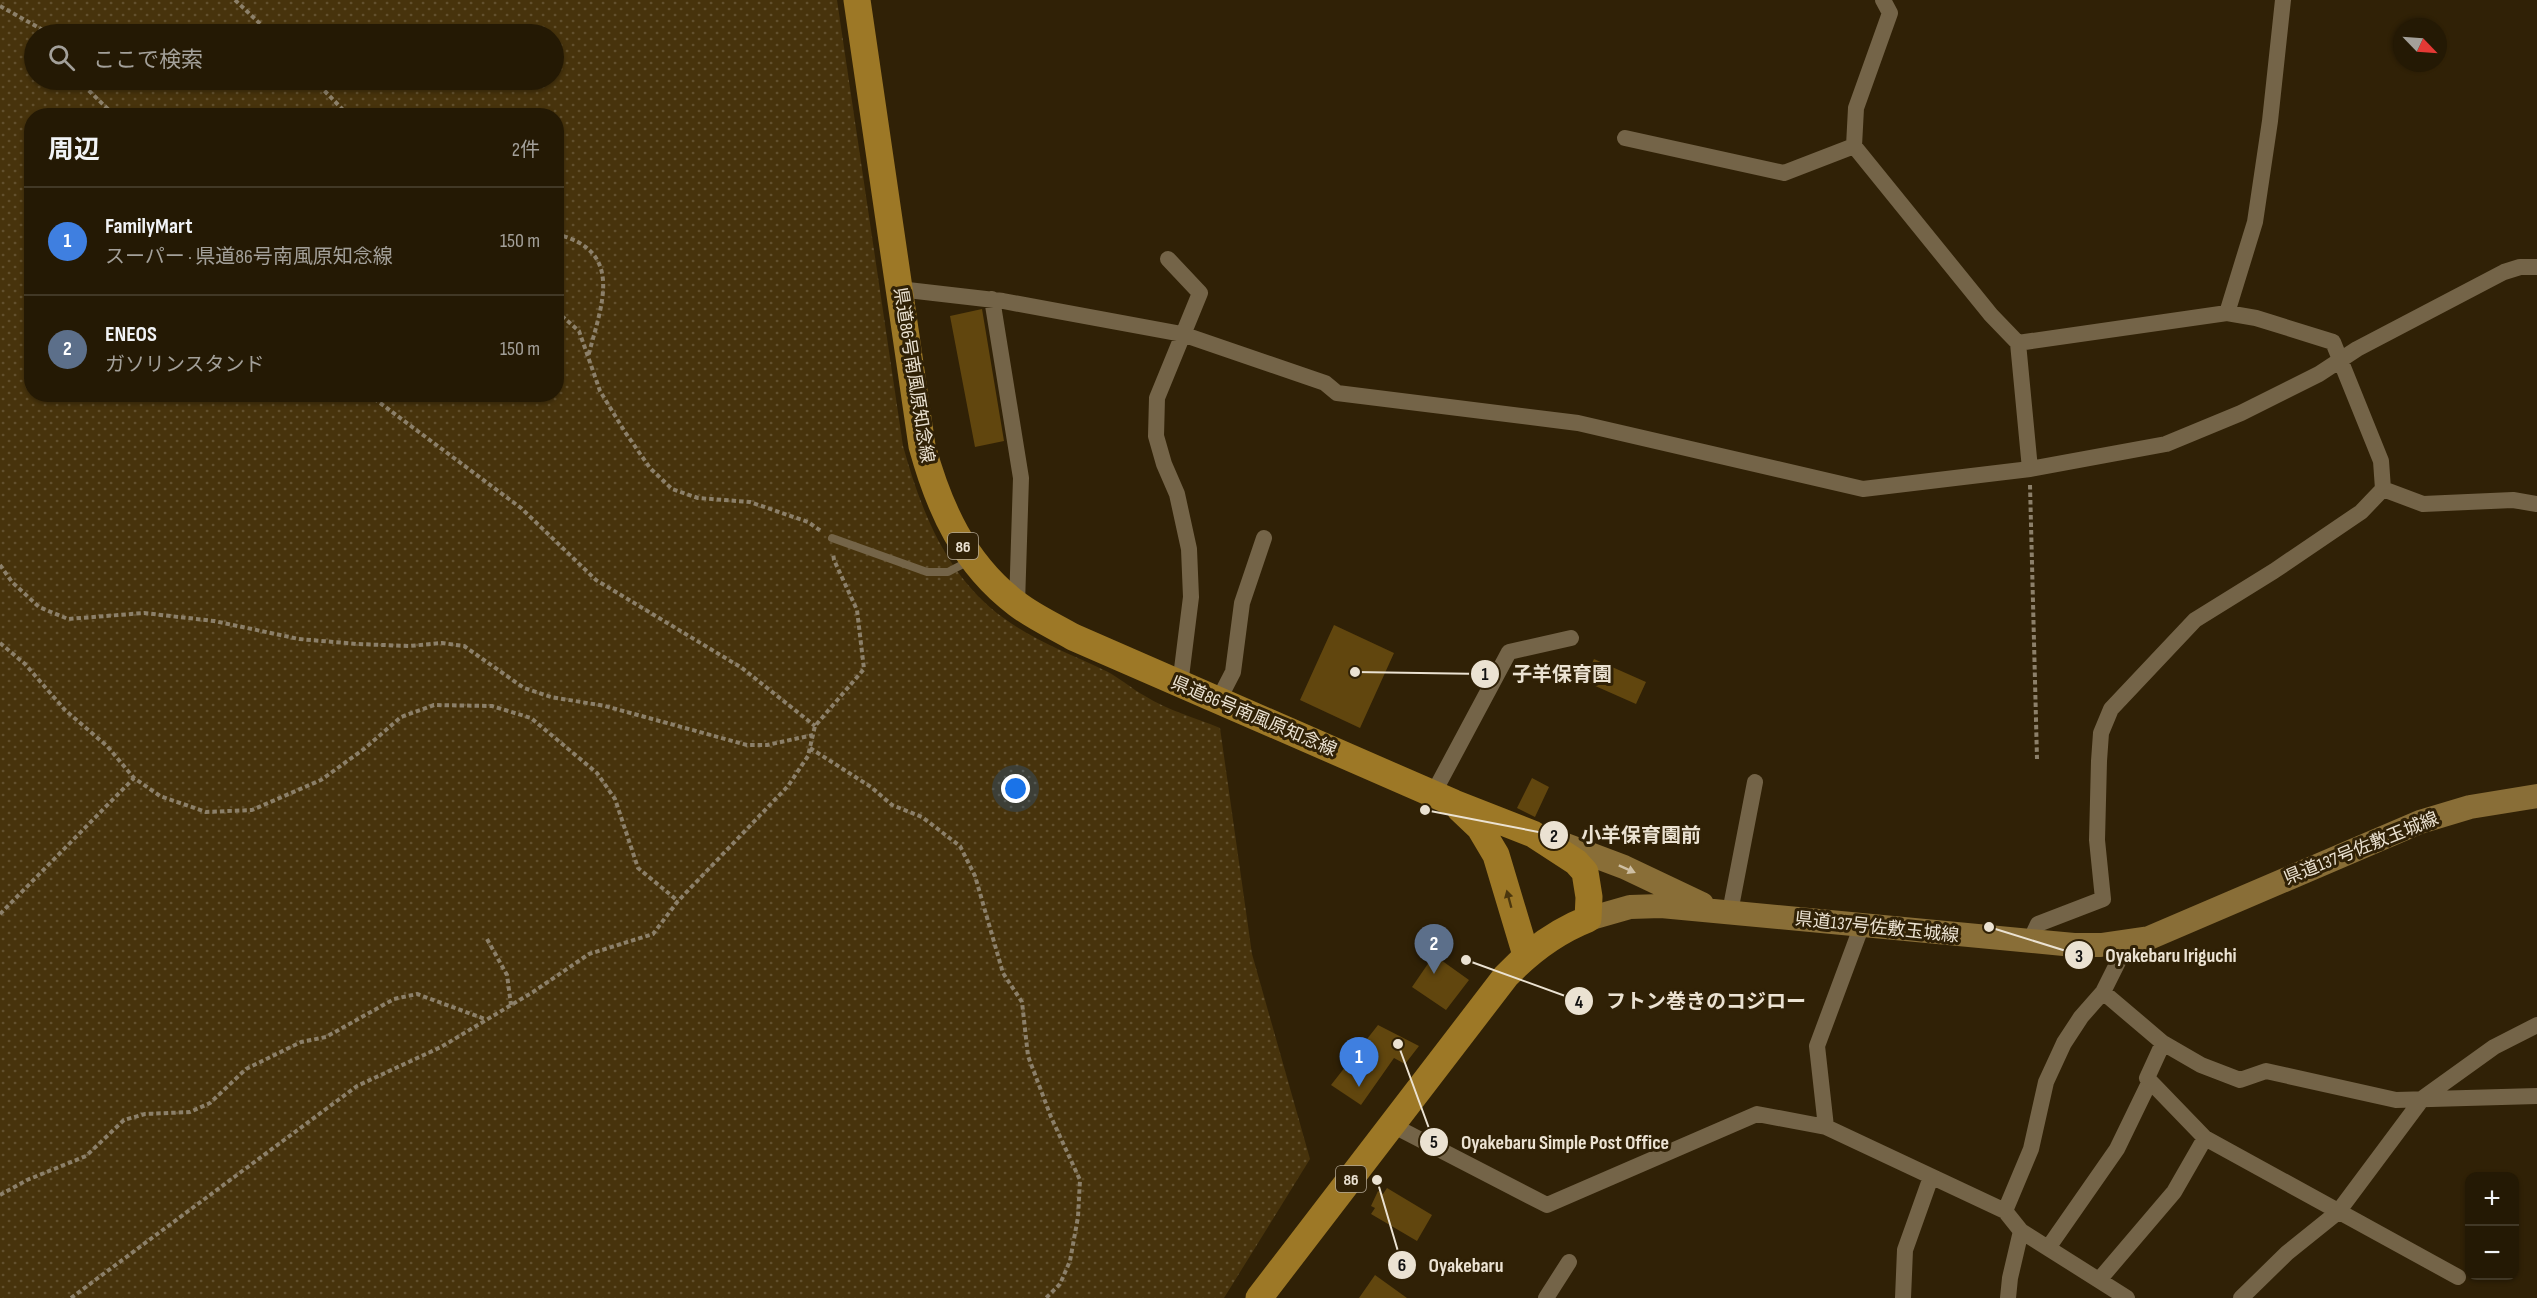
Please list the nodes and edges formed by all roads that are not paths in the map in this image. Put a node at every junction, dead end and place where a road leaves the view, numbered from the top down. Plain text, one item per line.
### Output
1 (1883, 0) edge
2 (2283, 0) edge
3 (859, 1) edge
4 (1624, 138) dead end
5 (1854, 146) junction
6 (1167, 259) dead end
7 (2537, 267) edge
8 (899, 289) junction
9 (992, 299) junction
10 (2227, 314) junction
11 (1182, 334) junction
12 (2018, 343) junction
13 (2342, 360) junction
14 (2030, 469) junction
15 (2383, 489) junction
16 (2537, 504) edge
17 (832, 538) road end
18 (1264, 538) dead end
19 (972, 559) junction
20 (1017, 604) junction
21 (1571, 638) dead end
22 (1180, 685) junction
23 (1218, 701) junction
24 (1755, 782) dead end
25 (2537, 796) edge
26 (1444, 798) junction
27 (1533, 834) junction
28 (1720, 911) junction
29 (1588, 919) junction
30 (1862, 925) junction
31 (2030, 941) junction
32 (2128, 942) junction
33 (1526, 955) junction
34 (2103, 993) junction
35 (2537, 1025) edge
36 (2163, 1043) junction
37 (2150, 1081) junction
38 (2537, 1096) edge
39 (2423, 1098) junction
40 (1392, 1125) junction
41 (1826, 1127) junction
42 (2205, 1138) junction
43 (1931, 1177) junction
44 (2005, 1211) junction
45 (2338, 1212) junction
46 (2021, 1231) junction
47 (2048, 1248) junction
48 (1569, 1262) dead end
49 (2458, 1277) dead end
50 (2099, 1280) junction
51 (1259, 1298) edge
52 (1546, 1298) edge
53 (1903, 1298) edge
54 (2007, 1298) edge
55 (2127, 1298) edge
56 (2241, 1298) edge

1 - 5 street
2 - 10 street
3 - 8 main road, 県道86号南風原知念線 / 86
4 - 5 street
5 - 12 street
6 - 11 street
7 - 13 street
8 - 9 street
8 - 19 main road, 県道86号南風原知念線 / 86
9 - 11 street
9 - 20 street
10 - 12 street
10 - 13 street
11 - 14 street
11 - 22 street
12 - 14 street
13 - 14 street
13 - 15 street
15 - 16 street
15 - 31 street
17 - 19 lane
18 - 23 street
19 - 20 main road, 県道86号南風原知念線 / 86
20 - 22 main road, 県道86号南風原知念線 / 86
21 - 26 street
22 - 23 main road, 県道86号南風原知念線 / 86
23 - 26 main road, 県道86号南風原知念線 / 86
24 - 28 street
25 - 32 main road, 県道137号佐敷玉城線
26 - 27 main road, 県道86号南風原知念線 / 86
33 -> 26 main road, 県道86号南風原知念線 / 86
27 -> 28 main road
27 - 29 main road, 県道86号南風原知念線 / 86
28 - 29 main road, 県道137号佐敷玉城線
28 - 30 main road, 県道137号佐敷玉城線
29 - 33 main road, 86
30 - 31 main road, 県道137号佐敷玉城線
30 - 41 street
31 - 32 main road, 県道137号佐敷玉城線
32 - 34 street
33 - 40 main road, 86
34 - 36 street
34 - 44 street
35 - 39 street
36 - 37 street
36 - 39 street
37 - 42 street
37 - 47 street
38 - 39 street
39 - 45 street
40 - 41 street
40 - 51 main road, 86
41 - 43 street
42 - 45 street
42 - 50 street
43 - 44 street
43 - 53 street
44 - 46 street
45 - 49 street
45 - 56 street
46 - 47 street
46 - 54 street
47 - 50 street
48 - 52 street
50 - 55 street

